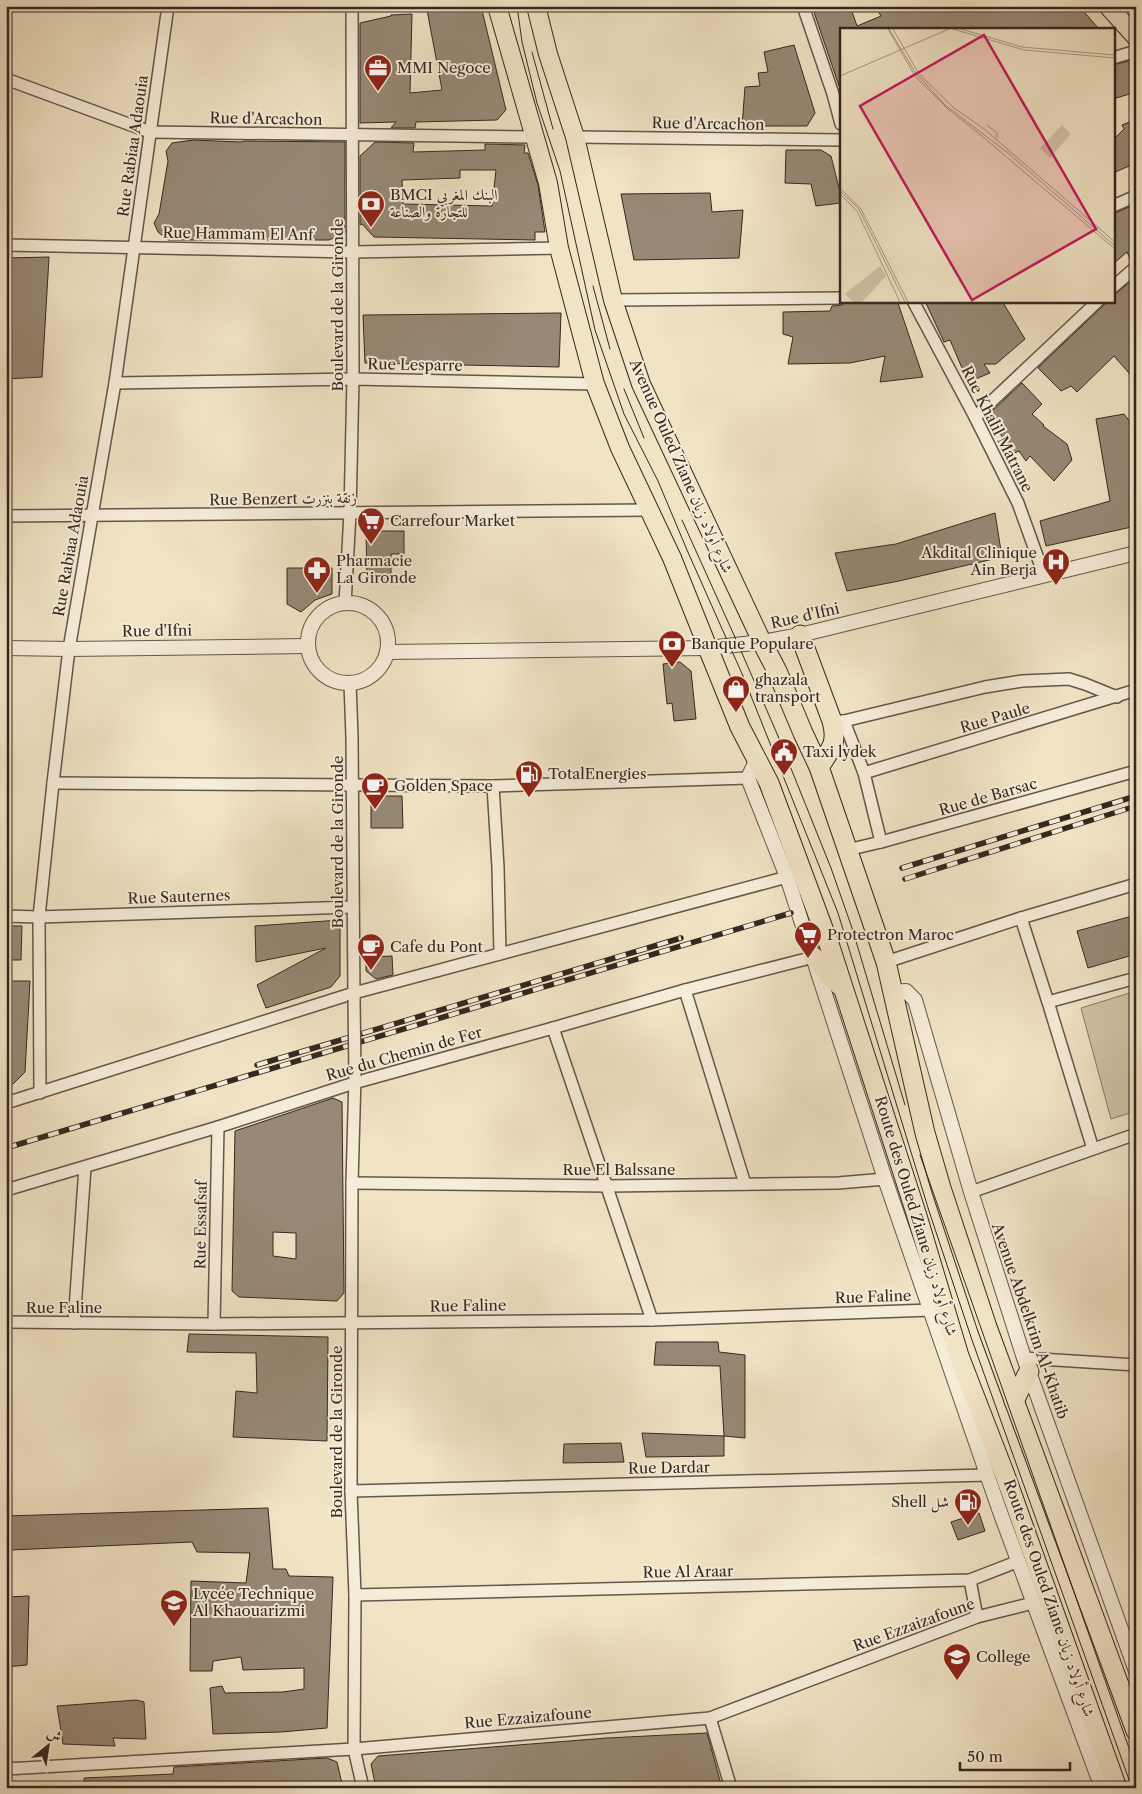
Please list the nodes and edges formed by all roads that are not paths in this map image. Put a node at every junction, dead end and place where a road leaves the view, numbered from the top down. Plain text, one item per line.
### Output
1 (168, 6) edge
2 (352, 6) edge
3 (497, 6) edge
4 (536, 6) edge
5 (803, 6) edge
6 (1108, 6) edge
7 (1136, 37) edge
8 (1136, 51) edge
9 (1114, 58) edge
10 (6, 79) edge
11 (840, 120) edge
12 (150, 132) junction
13 (352, 135) junction
14 (534, 137) junction
15 (575, 137) junction
16 (840, 140) edge
17 (1136, 196) edge
18 (1114, 206) edge
19 (6, 245) edge
20 (134, 247) junction
21 (559, 248) junction
22 (354, 252) junction
23 (1136, 267) edge
24 (1114, 286) edge
25 (840, 298) edge
26 (613, 300) junction
27 (914, 302) edge
28 (1097, 302) edge
29 (353, 379) junction
30 (115, 383) junction
31 (595, 384) junction
32 (975, 417) junction
33 (650, 510) junction
34 (350, 513) junction
35 (6, 516) edge
36 (91, 516) junction
37 (1136, 553) edge
38 (1044, 575) junction
39 (345, 604) junction
40 (800, 635) junction
41 (762, 642) junction
42 (308, 646) junction
43 (6, 648) edge
44 (708, 648) junction
45 (69, 649) junction
46 (387, 652) junction
47 (350, 683) junction
48 (1136, 690) edge
49 (1117, 696) junction
50 (838, 721) junction
51 (757, 759) junction
52 (819, 767) junction
53 (1136, 771) edge
54 (864, 773) junction
55 (748, 778) junction
56 (52, 783) junction
57 (353, 786) junction
58 (493, 786) junction
59 (881, 842) junction
60 (847, 850) junction
61 (787, 877) junction
62 (1136, 884) edge
63 (352, 906) junction
64 (6, 916) edge
65 (39, 917) junction
66 (1021, 918) junction
67 (500, 954) junction
68 (814, 957) junction
69 (886, 962) junction
70 (1136, 978) edge
71 (685, 990) junction
72 (844, 990) junction
73 (894, 992) junction
74 (354, 997) junction
75 (1048, 1002) junction
76 (553, 1028) junction
77 (354, 1079) junction
78 (40, 1093) junction
79 (6, 1103) edge
80 (218, 1127) junction
81 (1136, 1134) edge
82 (1093, 1149) junction
83 (85, 1167) junction
84 (885, 1179) junction
85 (352, 1183) junction
86 (745, 1184) junction
87 (607, 1186) junction
88 (6, 1190) edge
89 (970, 1192) junction
90 (931, 1310) junction
91 (652, 1320) junction
92 (6, 1322) edge
93 (352, 1322) junction
94 (74, 1323) junction
95 (214, 1324) junction
96 (959, 1356) junction
97 (1026, 1364) junction
98 (1136, 1365) edge
99 (954, 1379) junction
100 (1014, 1401) junction
101 (988, 1475) junction
102 (351, 1491) junction
103 (1019, 1561) junction
104 (970, 1580) junction
105 (355, 1596) junction
106 (1033, 1603) junction
107 (977, 1616) junction
108 (1136, 1671) edge
109 (1060, 1674) junction
110 (1082, 1694) junction
111 (710, 1718) junction
112 (1136, 1731) edge
113 (354, 1749) junction
114 (6, 1769) edge
115 (364, 1788) edge
116 (731, 1788) edge
117 (1102, 1788) edge
118 (1117, 1788) edge

1 - 12 street, Rue Rabiaa Adaouia
2 - 13 street, Boulevard de la Gironde
3 - 14 main road
4 - 15 main road, Avenue Ouled Ziane شارع أولاد زيان
5 - 11 street
6 - 7 main road
8 - 9 street
10 - 12 street, Rue d'Arcachon
12 - 13 street, Rue d'Arcachon
12 - 20 street, Rue Rabiaa Adaouia
13 - 14 street, Rue d'Arcachon
13 - 22 street, Boulevard de la Gironde
14 - 21 main road
15 - 16 street, Rue d'Arcachon
15 - 26 main road, Avenue Ouled Ziane شارع أولاد زيان
17 - 18 street
19 - 20 street, Rue Hammam El Anf
20 - 22 street, Rue Hammam El Anf
20 - 30 street, Rue Rabiaa Adaouia
21 - 22 street, Rue Hammam El Anf
21 - 31 main road
22 - 29 street, Boulevard de la Gironde
23 - 24 street
25 - 26 street
26 - 41 main road, Avenue Ouled Ziane شارع أولاد زيان
27 - 32 street, Rue Khalil Matrane
28 - 32 street
29 - 30 street, Rue Lesparre
29 - 31 street, Rue Lesparre
29 - 34 street, Boulevard de la Gironde
30 - 36 street, Rue Rabiaa Adaouia
31 - 33 main road
32 - 38 street, Rue Khalil Matrane
33 - 34 street, Rue Benzert زنقة بنزرت
33 - 44 main road
34 - 36 street, Rue Benzert زنقة بنزرت
34 - 39 street, Boulevard de la Gironde
35 - 36 street, Rue Benzert زنقة بنزرت
36 - 45 street, Rue Rabiaa Adaouia
37 - 38 street, Rue d'Ifni
38 - 40 street, Rue d'Ifni
39 - 42 street
39 - 46 street
40 - 41 street, Rue d'Ifni
40 - 50 highway
41 - 44 street, Rue d'Ifni
41 - 52 highway, Avenue Ouled Ziane شارع أولاد زيان
42 - 45 street, Rue d'Ifni
42 - 47 street
43 - 45 street, Rue d'Ifni
44 - 46 street, Rue d'Ifni
44 - 51 highway, Route des Ouled Ziane شارع أولاد زيان
45 - 56 street, Rue Rabiaa Adaouia
46 - 47 street
47 - 57 street, Boulevard de la Gironde
48 - 49 street, Rue Paule
49 - 50 street
49 - 54 street, Rue Paule
50 - 52 highway
50 - 54 street
51 - 55 street
51 - 72 highway, Route des Ouled Ziane شارع أولاد زيان
52 - 60 highway
53 - 59 street, Rue de Barsac
54 - 59 street
55 - 58 street
55 - 61 street
56 - 57 street
56 - 65 street, Rue Rabiaa Adaouia
57 - 58 street
57 - 63 street, Boulevard de la Gironde
58 - 67 street
59 - 60 street, Rue de Barsac
60 - 69 highway
61 - 67 street
61 - 68 street
62 - 66 street
63 - 65 street, Rue Sauternes
63 - 74 street, Boulevard de la Gironde
64 - 65 street, Rue Sauternes
65 - 78 street, Rue Rabiaa Adaouia
66 - 69 street
66 - 75 street
67 - 74 street
68 - 71 street, Rue du Chemin de Fer
68 - 72 highway
68 - 84 street
69 - 73 highway
70 - 75 street
71 - 76 street, Rue du Chemin de Fer
71 - 86 street
72 - 96 highway, Route des Ouled Ziane شارع أولاد زيان
73 - 89 street, Avenue Abdelkrim Al-Khatib
73 - 100 highway
74 - 77 street, Boulevard de la Gironde, bridge
74 - 78 street
75 - 82 street
76 - 77 street, Rue du Chemin de Fer
76 - 87 street
77 - 80 street, Rue du Chemin de Fer
77 - 85 street, Boulevard de la Gironde
78 - 79 street
80 - 83 street, Rue du Chemin de Fer
80 - 95 street, Rue Essafsaf
81 - 82 street
82 - 89 street
83 - 88 street, Rue du Chemin de Fer
83 - 94 street
84 - 86 street, Rue El Balssane
84 - 90 street
85 - 87 street, Rue El Balssane
85 - 93 street, Boulevard de la Gironde
86 - 87 street, Rue El Balssane
87 - 91 street
89 - 97 street, Avenue Abdelkrim Al-Khatib
90 - 91 street, Rue Faline
90 - 99 street
91 - 93 street, Rue Faline
92 - 94 street, Rue Faline
93 - 95 street, Rue Faline
93 - 102 street, Boulevard de la Gironde
94 - 95 street, Rue Faline
96 - 99 highway
96 - 110 highway, Route des Ouled Ziane شارع أولاد زيان
97 - 98 street
97 - 100 highway
97 - 108 street, Avenue Abdelkrim Al-Khatib
99 - 101 street
100 - 112 highway
101 - 102 street, Rue Dardar
101 - 103 street
102 - 105 street, Boulevard de la Gironde
103 - 104 street, Rue Al Araar
103 - 106 street
104 - 105 street, Rue Al Araar
104 - 107 street
105 - 113 street, Boulevard de la Gironde
106 - 107 street, Rue Ezzaizafoune
106 - 109 street
107 - 111 street, Rue Ezzaizafoune
109 - 110 highway
109 - 117 street
110 - 118 highway, Route des Ouled Ziane شارع أولاد زيان
111 - 113 street, Rue Ezzaizafoune
111 - 116 street
113 - 114 street, Rue Ezzaizafoune
113 - 115 street, Boulevard de la Gironde

